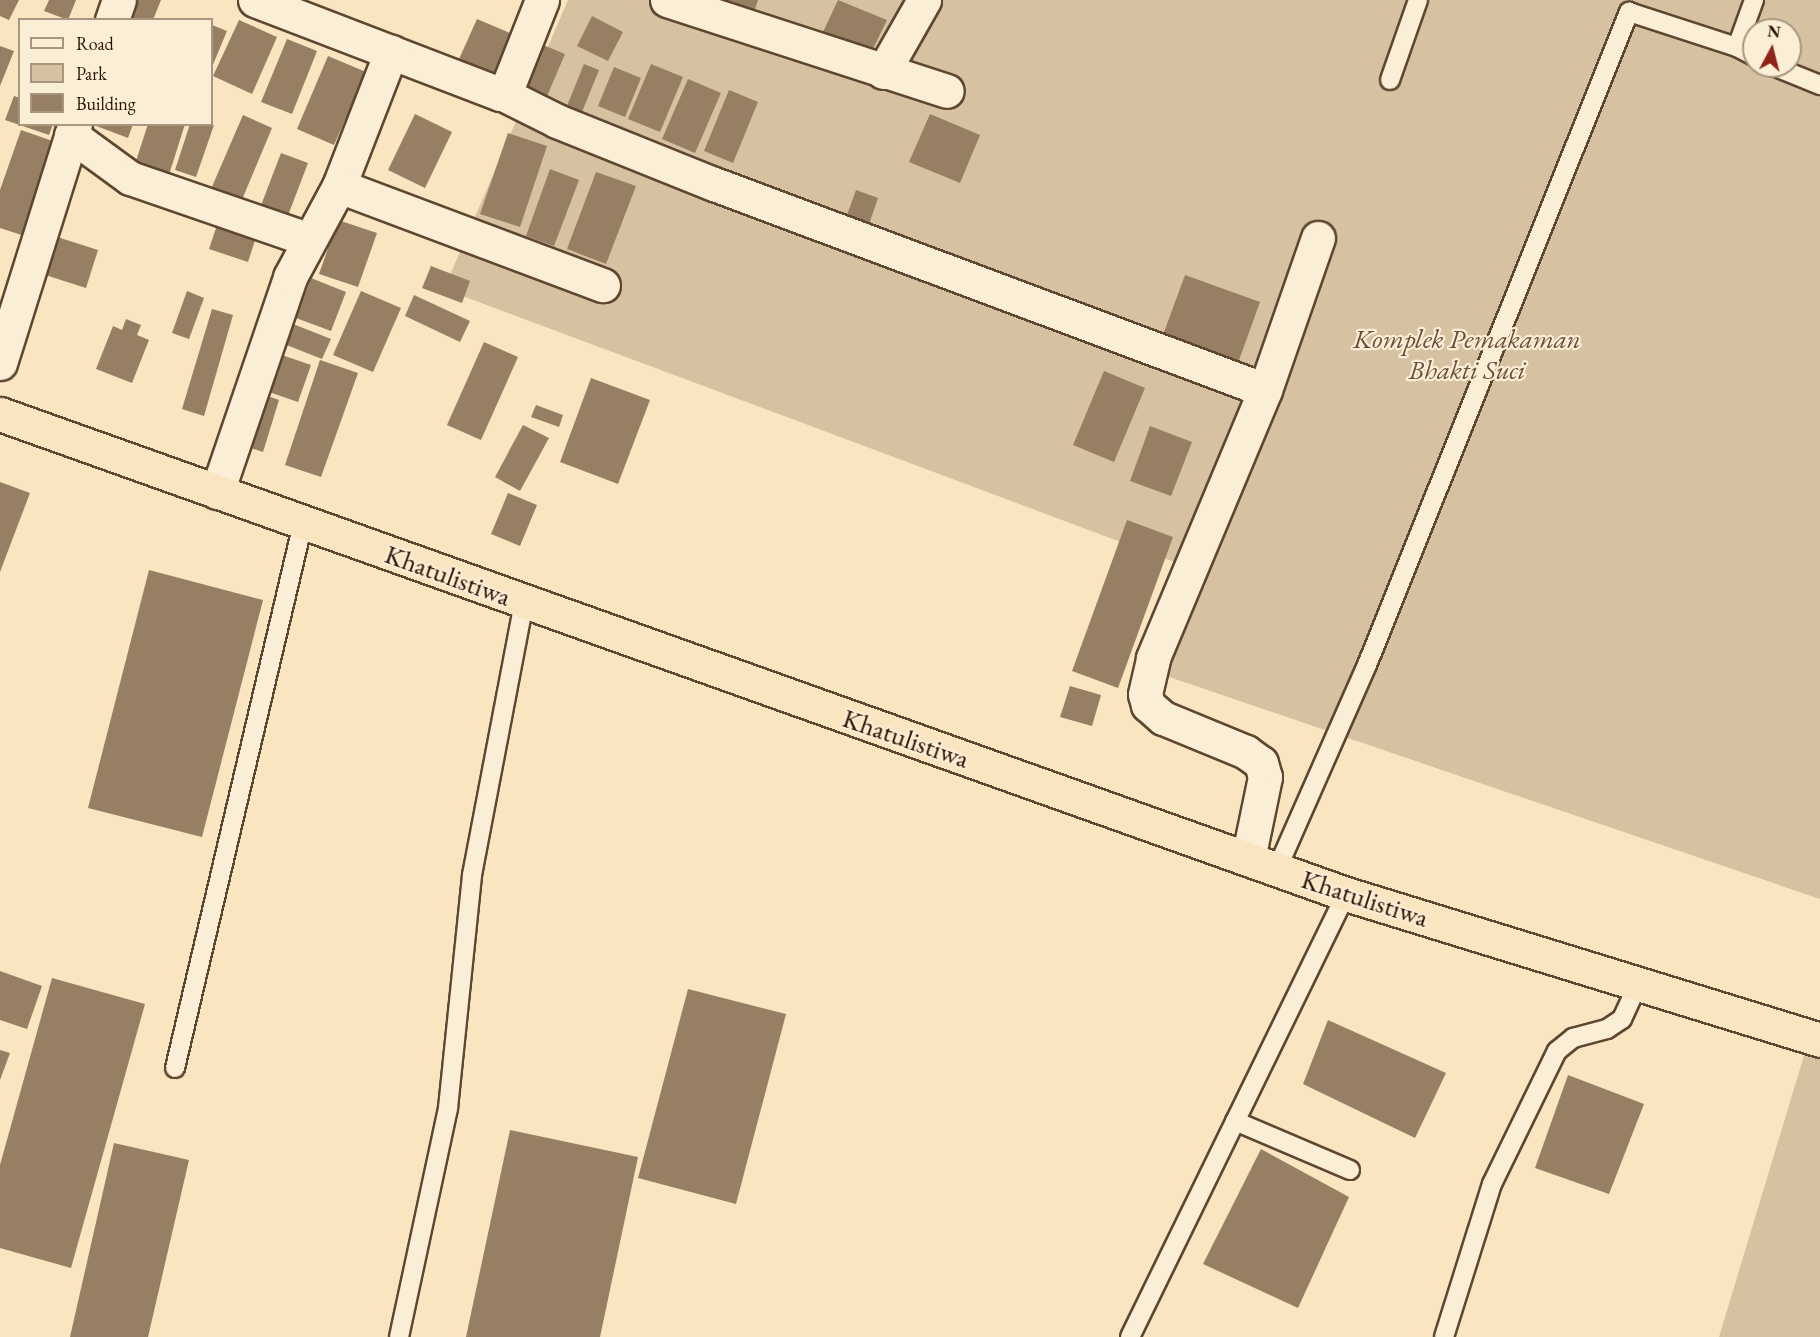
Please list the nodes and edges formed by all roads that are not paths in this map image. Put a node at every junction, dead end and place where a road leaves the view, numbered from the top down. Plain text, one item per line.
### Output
1 (119, 0) edge
2 (255, 0) edge
3 (542, 0) edge
4 (667, 0) edge
5 (924, 0) edge
6 (1418, 0) edge
7 (1754, 0) edge
8 (1631, 6) edge
9 (113, 18) edge
10 (1737, 47) junction
11 (1742, 50) edge
12 (391, 52) junction
13 (884, 72) junction
14 (1802, 78) edge
15 (1390, 80) dead end
16 (1820, 85) edge
17 (947, 91) dead end
18 (503, 94) junction
19 (73, 130) edge
20 (339, 186) junction
21 (1318, 238) dead end
22 (307, 239) junction
23 (603, 285) dead end
24 (0, 363) edge
25 (1265, 390) junction
26 (0, 414) edge
27 (217, 492) junction
28 (303, 523) junction
29 (524, 603) junction
30 (1263, 864) junction
31 (1346, 894) junction
32 (1639, 982) junction
33 (1820, 1040) edge
34 (175, 1068) dead end
35 (1235, 1121) junction
36 (1350, 1170) dead end
37 (399, 1337) edge
38 (1130, 1337) edge
39 (1444, 1337) edge

1 - 9 street
2 - 12 street
3 - 18 street
4 - 13 street
5 - 13 street
6 - 15 lane
7 - 10 lane
8 - 10 lane
8 - 30 lane
10 - 11 lane
12 - 18 street
12 - 20 street
13 - 17 street
14 - 16 lane
18 - 25 street
19 - 22 street
19 - 24 street
20 - 22 street
20 - 23 street
21 - 25 street
22 - 27 street
25 - 30 street
26 - 27 highway, Khatulistiwa
27 - 28 highway, Khatulistiwa
28 - 29 highway, Khatulistiwa
28 - 34 lane
29 - 30 highway, Khatulistiwa
29 - 37 lane
30 - 31 highway, Khatulistiwa
31 - 32 highway, Khatulistiwa
31 - 35 lane
32 - 33 highway, Khatulistiwa
32 - 39 lane
35 - 36 lane
35 - 38 lane

